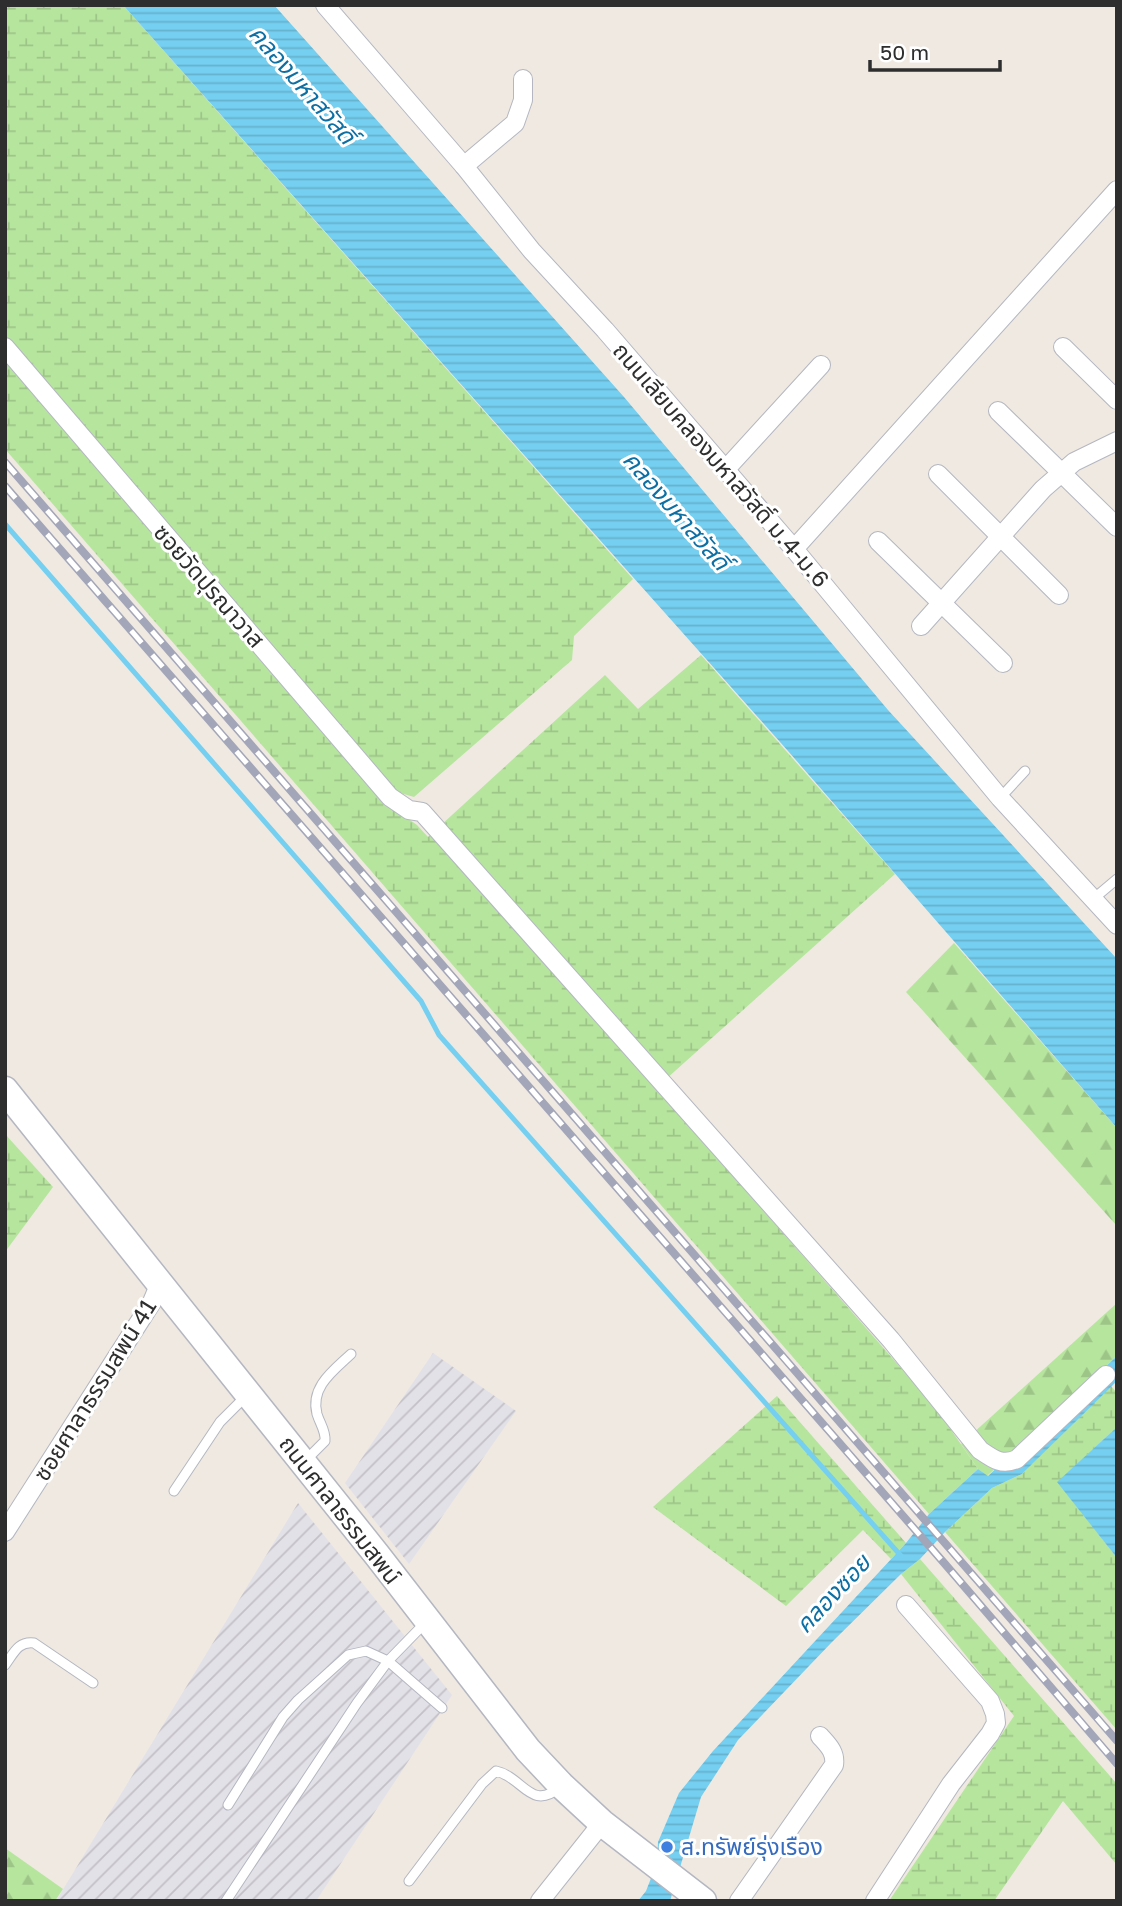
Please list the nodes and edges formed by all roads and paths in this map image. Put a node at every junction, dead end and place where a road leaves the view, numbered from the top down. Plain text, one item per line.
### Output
1 (329, 7) edge
2 (523, 79) dead end
3 (464, 166) junction
4 (1117, 190) edge
5 (5, 347) edge
6 (1062, 347) dead end
7 (821, 365) dead end
8 (1117, 400) edge
9 (998, 411) dead end
10 (1117, 441) edge
11 (726, 470) junction
12 (1062, 473) junction
13 (938, 474) dead end
14 (1117, 527) edge
15 (1000, 537) junction
16 (878, 541) dead end
17 (794, 550) junction
18 (1059, 595) dead end
19 (941, 603) junction
20 (921, 626) dead end
21 (1003, 663) dead end
22 (1025, 771) dead end
23 (1000, 798) junction
24 (1117, 879) edge
25 (1092, 900) junction
26 (1117, 925) edge
27 (5, 1090) edge
28 (160, 1283) junction
29 (351, 1354) dead end
30 (1106, 1375) dead end
31 (249, 1394) junction
32 (303, 1463) junction
33 (174, 1491) dead end
34 (5, 1532) edge
35 (906, 1605) dead end
36 (427, 1620) junction
37 (388, 1661) junction
38 (5, 1665) edge
39 (93, 1683) dead end
40 (442, 1708) dead end
41 (820, 1736) dead end
42 (561, 1785) junction
43 (228, 1805) dead end
44 (602, 1823) junction
45 (409, 1881) dead end
46 (226, 1901) edge
47 (540, 1901) edge
48 (703, 1901) edge
49 (739, 1901) edge
50 (875, 1901) edge

1 - 3 street, ถนนเลียบคลองมหาสวัสดิ์ ม.4-ม.6
2 - 3 street
3 - 11 street, ถนนเลียบคลองมหาสวัสดิ์ ม.4-ม.6
4 - 17 street
5 - 30 street, ซอยวัดปุรณาวาส
6 - 8 street
7 - 11 street
9 - 12 street
10 - 12 street
11 - 17 street, ถนนเลียบคลองมหาสวัสดิ์ ม.4-ม.6
12 - 14 street
12 - 15 street
13 - 15 street
15 - 18 street
15 - 19 street
16 - 19 street
17 - 23 street, ถนนเลียบคลองมหาสวัสดิ์ ม.4-ม.6
19 - 20 street
19 - 21 street
22 - 23 lane
23 - 25 street, ถนนเลียบคลองมหาสวัสดิ์ ม.4-ม.6
24 - 25 lane
25 - 26 street, ถนนเลียบคลองมหาสวัสดิ์ ม.4-ม.6
27 - 28 street, ถนนศาลาธรรมสพน์
28 - 31 street, ถนนศาลาธรรมสพน์
28 - 34 street, ซอยศาลาธรรมสพน์ 41
29 - 32 lane
31 - 32 street, ถนนศาลาธรรมสพน์
31 - 33 lane
32 - 36 street, ถนนศาลาธรรมสพน์
35 - 50 street
36 - 37 lane
36 - 42 street, ถนนศาลาธรรมสพน์
37 - 40 lane
37 - 43 lane
37 - 46 lane
38 - 39 lane
41 - 49 street
42 - 44 street, ถนนศาลาธรรมสพน์
42 - 45 lane
44 - 47 street
44 - 48 street, ถนนศาลาธรรมสพน์

